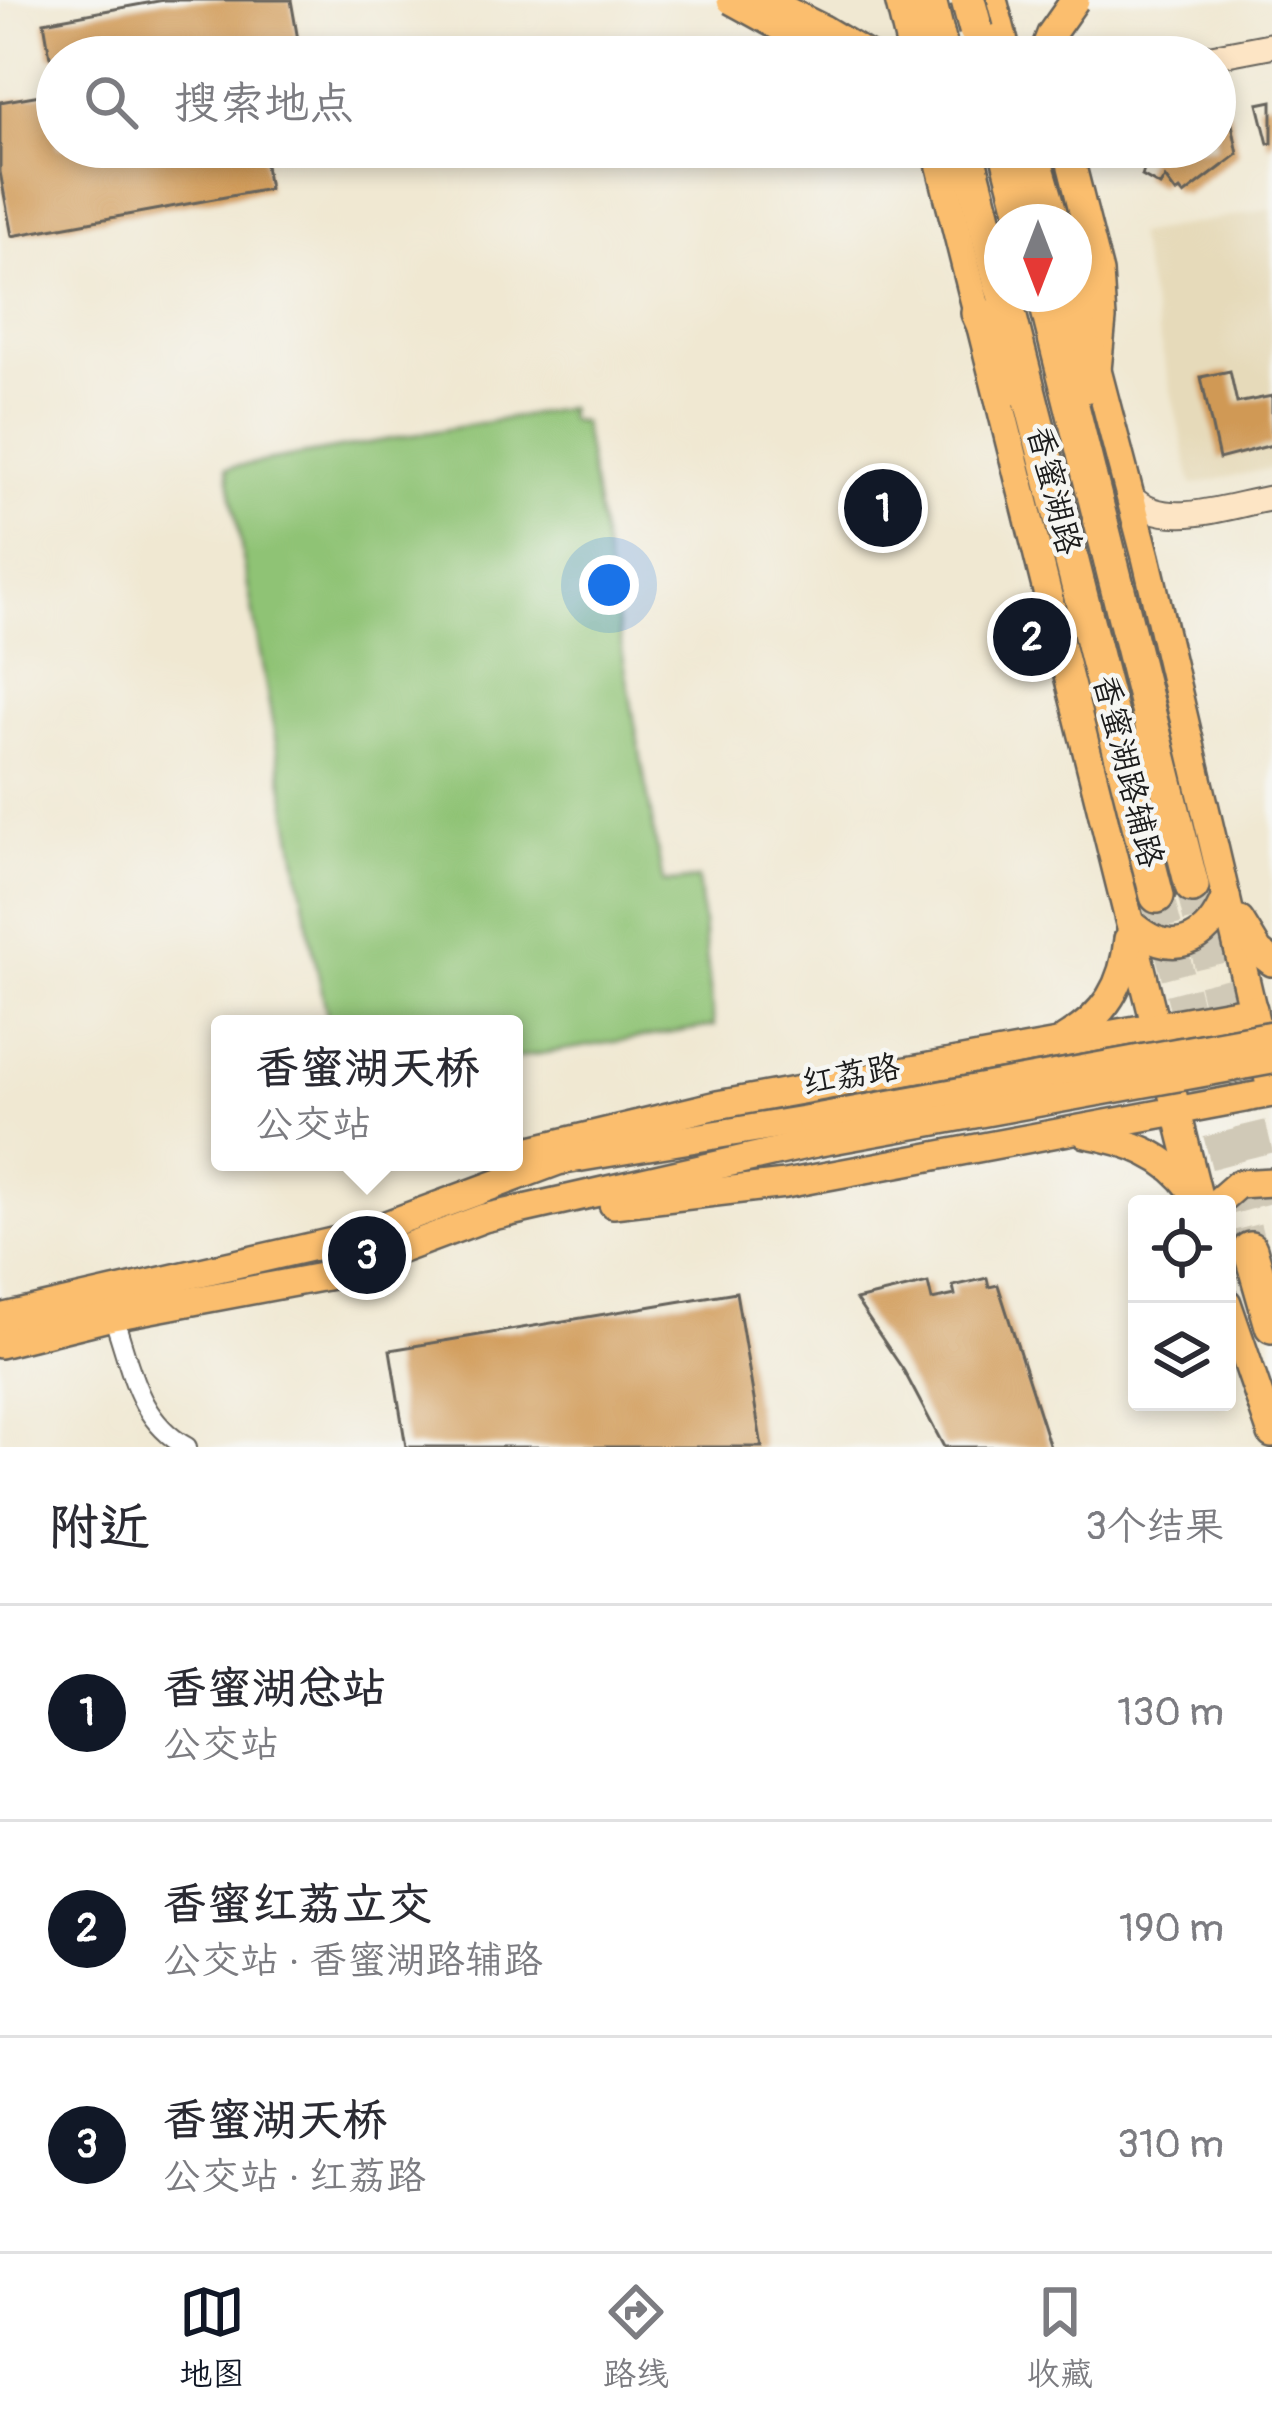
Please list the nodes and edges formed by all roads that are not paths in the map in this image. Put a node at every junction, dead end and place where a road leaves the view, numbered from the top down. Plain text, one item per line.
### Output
1 (731, 0) edge
2 (766, 0) edge
3 (1055, 0) edge
4 (1075, 0) edge
5 (921, 1) edge
6 (809, 36) edge
7 (815, 36) edge
8 (925, 36) edge
9 (1041, 36) edge
10 (1050, 36) edge
11 (1272, 45) edge
12 (1236, 52) edge
13 (1272, 62) edge
14 (1236, 68) edge
15 (935, 168) edge
16 (941, 168) edge
17 (970, 168) edge
18 (1011, 168) edge
19 (1041, 168) edge
20 (1072, 168) edge
21 (948, 196) junction
22 (1020, 204) edge
23 (1051, 204) edge
24 (984, 244) edge
25 (984, 276) edge
26 (997, 312) edge
27 (998, 312) edge
28 (1049, 312) edge
29 (1077, 312) edge
30 (1080, 312) edge
31 (1096, 370) junction
32 (1130, 496) junction
33 (1272, 498) edge
34 (1272, 509) edge
35 (1102, 524) junction
36 (1146, 557) junction
37 (1192, 886) tunnel mouth
38 (1157, 896) tunnel mouth
39 (1226, 896) junction
40 (1130, 923) junction
41 (1272, 962) edge
42 (1263, 1007) edge
43 (1156, 1026) junction
44 (1272, 1035) edge
45 (1055, 1044) junction
46 (1272, 1060) edge
47 (1272, 1093) edge
48 (1176, 1111) junction
49 (812, 1131) junction
50 (1070, 1131) junction
51 (523, 1152) edge
52 (488, 1171) edge
53 (1272, 1182) edge
54 (1198, 1195) edge
55 (1202, 1195) edge
56 (1217, 1195) edge
57 (448, 1201) junction
58 (484, 1218) junction
59 (1250, 1249) tunnel mouth
60 (113, 1316) junction
61 (0, 1318) edge
62 (1272, 1326) edge
63 (1236, 1329) edge
64 (0, 1344) edge
65 (1272, 1434) edge
66 (187, 1447) edge

1 - 6 main road, bridge
2 - 7 main road, bridge
3 - 9 main road
4 - 10 main road, bridge
5 - 8 highway
11 - 12 street
13 - 14 street
15 - 21 main road
16 - 21 main road, 香蜜湖路辅路
17 - 24 highway, 香蜜湖路
18 - 22 highway
19 - 23 main road
20 - 31 main road
21 - 25 main road, 香蜜湖路辅路
26 - 40 main road, 香蜜湖路辅路
27 - 38 highway, 香蜜湖路
28 - 35 highway, 香蜜湖路
29 - 35 highway
30 - 31 main road, 香蜜湖路辅路
31 - 32 main road, 香蜜湖路辅路
32 - 33 street
32 - 36 main road, 香蜜湖路辅路
34 - 36 street
35 - 37 highway, 香蜜湖路
36 - 39 main road, 香蜜湖路辅路
39 - 40 main road
39 - 41 main road
39 - 42 main road, 香蜜湖路辅路
40 - 43 main road, 香蜜湖路辅路
40 - 45 main road
42 - 43 main road, 红荔路
42 - 47 main road, 香蜜湖路辅路
43 - 45 main road, 红荔路
43 - 48 main road, 香蜜湖路辅路
44 - 49 main road, 红荔路, bridge
45 - 50 main road
45 - 51 main road, 红荔路
46 - 49 main road, 红荔路, bridge
47 - 48 main road, 红荔路
48 - 50 main road, 红荔路
48 - 55 main road, 香蜜湖路辅路
49 - 57 main road, 红荔路
49 - 58 main road, 红荔路
50 - 54 main road
50 - 58 main road, 红荔路
52 - 57 main road, 红荔路
53 - 56 main road
57 - 61 main road, 红荔路
58 - 60 main road, 红荔路
59 - 62 highway
60 - 64 main road, 红荔路
60 - 66 street
63 - 65 main road

